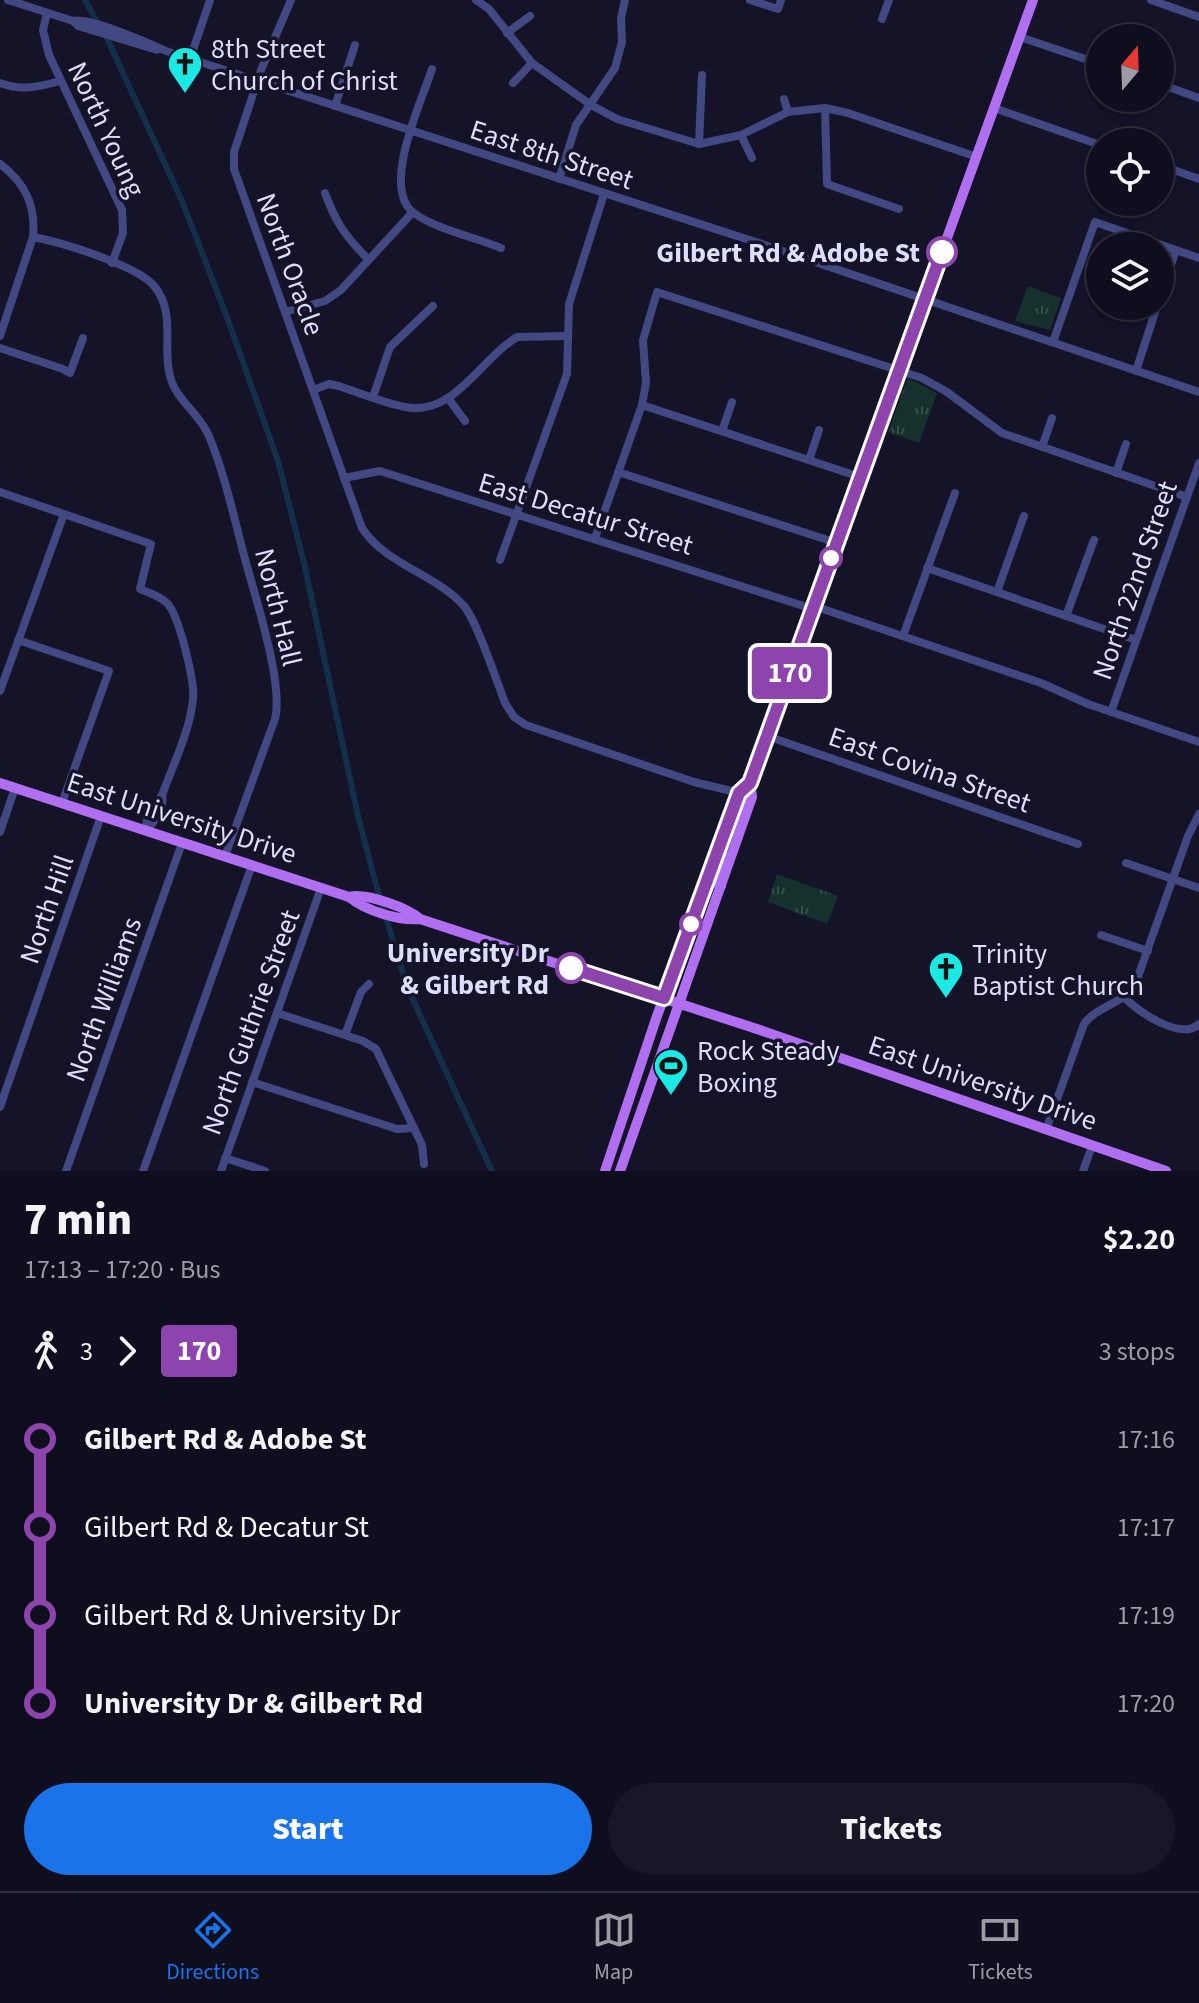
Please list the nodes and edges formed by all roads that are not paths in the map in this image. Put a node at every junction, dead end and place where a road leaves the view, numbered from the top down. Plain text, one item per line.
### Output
1 (8, 0) edge
2 (210, 0) edge
3 (291, 0) edge
4 (476, 0) edge
5 (625, 0) edge
6 (750, 0) edge
7 (889, 0) edge
8 (1033, 0) edge
9 (1151, 0) edge
10 (780, 5) edge
11 (47, 13) junction
12 (530, 16) dead end
13 (1199, 17) edge
14 (882, 19) dead end
15 (73, 21) junction
16 (507, 33) junction
17 (115, 35) junction
18 (1020, 37) junction
19 (355, 45) dead end
20 (190, 59) junction
21 (1086, 59) edge
22 (532, 63) junction
23 (432, 69) dead end
24 (702, 75) dead end
25 (60, 81) junction
26 (257, 81) junction
27 (0, 83) edge
28 (513, 83) dead end
29 (1174, 89) edge
30 (1199, 98) edge
31 (784, 99) dead end
32 (591, 105) junction
33 (335, 106) junction
34 (825, 108) junction
35 (994, 108) junction
36 (788, 112) junction
37 (411, 132) junction
38 (741, 135) junction
39 (1086, 140) edge
40 (699, 144) junction
41 (977, 157) junction
42 (752, 158) dead end
43 (0, 164) edge
44 (1174, 170) edge
45 (559, 179) junction
46 (1199, 179) edge
47 (325, 193) dead end
48 (604, 194) junction
49 (899, 209) dead end
50 (412, 213) junction
51 (33, 237) junction
52 (501, 248) dead end
53 (1176, 250) junction
54 (1174, 256) edge
55 (1199, 258) edge
56 (368, 259) junction
57 (112, 263) junction
58 (925, 299) junction
59 (433, 306) dead end
60 (285, 312) junction
61 (1152, 320) edge
62 (0, 336) edge
63 (568, 336) junction
64 (83, 338) dead end
65 (1053, 342) junction
66 (0, 348) edge
67 (899, 369) junction
68 (1136, 371) junction
69 (170, 376) junction
70 (157, 381) dead end
71 (313, 390) junction
72 (1199, 392) edge
73 (373, 397) junction
74 (448, 398) junction
75 (732, 402) dead end
76 (642, 405) junction
77 (1052, 418) dead end
78 (465, 421) dead end
79 (819, 430) dead end
80 (722, 431) junction
81 (1126, 444) dead end
82 (1042, 447) junction
83 (809, 460) junction
84 (1199, 463) edge
85 (618, 472) junction
86 (1116, 473) junction
87 (860, 477) junction
88 (344, 478) junction
89 (0, 492) edge
90 (955, 493) dead end
91 (1187, 497) junction
92 (64, 514) junction
93 (515, 514) junction
94 (1024, 516) dead end
95 (595, 538) junction
96 (1094, 540) dead end
97 (837, 543) junction
98 (500, 560) dead end
99 (927, 568) junction
100 (997, 592) junction
101 (814, 607) junction
102 (1066, 616) junction
103 (903, 636) junction
104 (18, 640) junction
105 (1136, 640) junction
106 (0, 691) edge
107 (1111, 712) junction
108 (767, 736) junction
109 (1199, 742) edge
110 (0, 783) edge
111 (750, 783) junction
112 (15, 788) junction
113 (739, 793) junction
114 (752, 797) junction
115 (62, 803) junction
116 (1199, 814) edge
117 (101, 816) junction
118 (146, 831) junction
119 (0, 832) edge
120 (182, 843) junction
121 (721, 843) junction
122 (1078, 844) dead end
123 (225, 856) junction
124 (1126, 863) dead end
125 (252, 865) junction
126 (1173, 880) junction
127 (707, 881) junction
128 (721, 886) junction
129 (321, 888) junction
130 (1199, 888) edge
131 (349, 897) junction
132 (394, 911) junction
133 (707, 925) junction
134 (1101, 935) dead end
135 (1148, 951) junction
136 (369, 984) dead end
137 (1124, 997) junction
138 (664, 998) junction
139 (679, 1003) junction
140 (277, 1013) junction
141 (1199, 1024) edge
142 (345, 1035) junction
143 (252, 1082) junction
144 (629, 1102) junction
145 (0, 1107) edge
146 (643, 1107) junction
147 (414, 1128) junction
148 (1046, 1130) junction
149 (1092, 1146) junction
150 (225, 1158) junction
151 (424, 1164) dead end
152 (66, 1171) edge
153 (143, 1171) edge
154 (221, 1171) edge
155 (265, 1171) edge
156 (605, 1171) edge
157 (620, 1171) edge
158 (1083, 1171) edge
159 (1166, 1171) edge

1 - 11 street, East 8th Street
2 - 20 street
3 - 26 street, North Oracle
4 - 16 street
5 - 32 street
6 - 10 street
7 - 14 street
8 - 18 main road
9 - 13 street
11 - 15 street, East 8th Street
11 - 25 street, North Young
12 - 16 street
15 - 17 street, East 8th Street
15 - 17 street, East 8th Street
16 - 22 street
17 - 20 street, East 8th Street
18 - 21 street
18 - 35 main road
19 - 33 street
20 - 26 street, East 8th Street
22 - 28 street
22 - 32 street
23 - 37 street
24 - 40 street
25 - 27 street
25 - 57 street, North Young
26 - 33 street, East 8th Street
26 - 60 street, North Oracle
29 - 30 street
31 - 36 street
32 - 40 street
32 - 45 street
33 - 37 street, East 8th Street
34 - 36 street
34 - 41 street
34 - 49 street
35 - 39 street
35 - 41 main road
36 - 38 street
37 - 45 street, East 8th Street
37 - 50 street
38 - 40 street
38 - 42 street
41 - 58 main road
43 - 51 street
44 - 46 street
45 - 48 street, East 8th Street
47 - 56 street
48 - 58 street, East 8th Street
48 - 63 street
50 - 52 street
50 - 56 street
51 - 57 street
51 - 62 street
53 - 54 street
53 - 55 street
53 - 65 street
56 - 60 street
57 - 69 street
58 - 65 street, East 8th Street
58 - 67 main road
59 - 73 street
60 - 71 street, North Oracle
61 - 68 street
63 - 74 street
63 - 93 street
64 - 66 street
65 - 68 street, East 8th Street
67 - 76 street
67 - 82 street
67 - 87 main road
68 - 72 street, East 8th Street
69 - 70 street
69 - 123 street, North Hall
71 - 73 street
71 - 88 street, North Oracle
73 - 74 street
74 - 78 street
75 - 80 street
76 - 80 street
76 - 85 street
77 - 82 street
79 - 83 street
80 - 83 street
81 - 86 street
82 - 86 street
83 - 87 street
84 - 91 street, North 22nd Street
85 - 95 street
85 - 97 street
86 - 91 street
87 - 97 main road
88 - 93 street, East Decatur Street
88 - 113 street, North Oracle
89 - 92 street
90 - 99 street
91 - 105 street, North 22nd Street
92 - 104 street
92 - 118 street
93 - 95 street, East Decatur Street
93 - 98 street
94 - 100 street
95 - 101 street, East Decatur Street
96 - 102 street
97 - 101 main road
99 - 100 street
99 - 103 street
100 - 102 street
101 - 103 street, East Decatur Street
101 - 108 main road
102 - 105 street
103 - 107 street, East Decatur Street
104 - 106 street
104 - 115 street
105 - 107 street, North 22nd Street
107 - 109 street, East Decatur Street
108 - 111 main road
108 - 122 street, East Covina Street
110 - 112 main road, East University Drive
111 - 113 main road
111 - 114 main road
112 - 115 main road, East University Drive
112 - 119 street
113 - 114 street
113 - 121 main road
114 - 128 main road
115 - 117 main road, East University Drive
116 - 126 street
117 - 118 main road, East University Drive
117 - 145 street, North Hill
118 - 120 main road, East University Drive
120 - 123 main road, East University Drive
120 - 152 street, North Williams
121 - 127 main road
121 - 128 main road
123 - 125 main road, East University Drive
124 - 126 street
125 - 129 main road, East University Drive
125 - 153 street
126 - 130 street
126 - 135 street
127 - 133 main road
127 - 138 main road
128 - 133 main road
129 - 131 main road, East University Drive
129 - 140 street, North Guthrie Street
131 - 132 main road, East University Drive
131 - 132 main road, East University Drive
132 - 138 main road, East University Drive
133 - 139 main road
134 - 135 street
135 - 137 street
136 - 142 street
137 - 141 street
137 - 148 street
138 - 139 main road, East University Drive
138 - 144 main road
139 - 146 main road
139 - 148 main road, East University Drive
140 - 142 street
140 - 143 street, North Guthrie Street
142 - 147 street
143 - 147 street
143 - 150 street, North Guthrie Street
144 - 146 main road
144 - 156 main road
146 - 157 main road
147 - 151 street
148 - 149 main road, East University Drive
149 - 158 street
149 - 159 main road, East University Drive
150 - 154 street, North Guthrie Street
150 - 155 street

